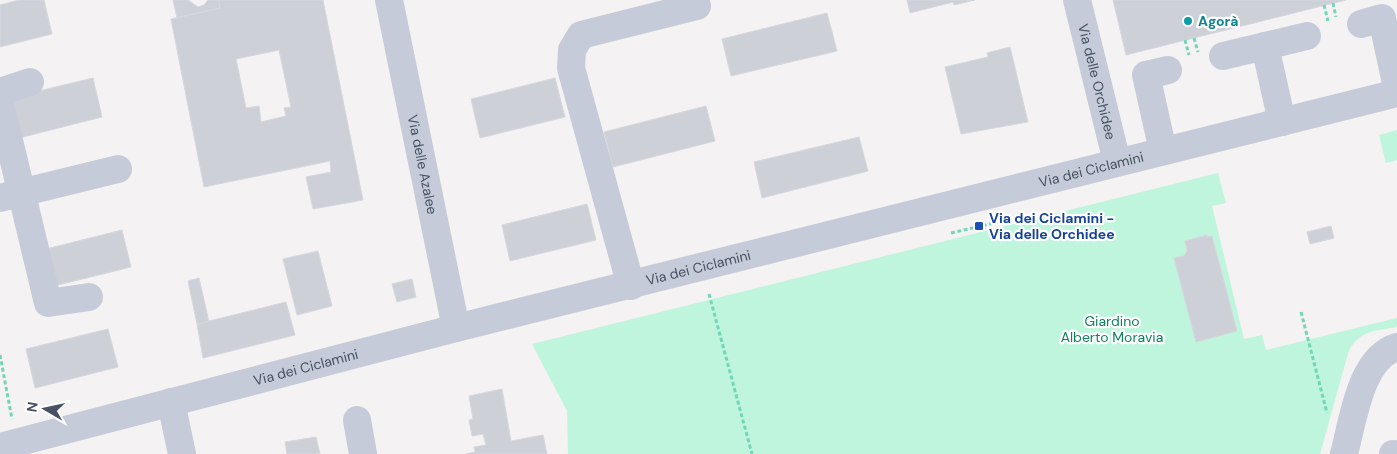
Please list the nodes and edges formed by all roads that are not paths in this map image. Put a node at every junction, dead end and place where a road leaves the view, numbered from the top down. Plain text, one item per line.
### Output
1 (389, 0) edge
2 (1077, 0) edge
3 (697, 6) dead end
4 (1361, 24) dead end
5 (1307, 36) dead end
6 (1265, 46) junction
7 (1223, 56) dead end
8 (1168, 70) dead end
9 (30, 82) dead end
10 (1397, 88) edge
11 (0, 92) edge
12 (1397, 93) edge
13 (0, 103) edge
14 (1282, 122) junction
15 (1163, 151) junction
16 (1117, 162) junction
17 (118, 168) dead end
18 (10, 196) edge
19 (631, 286) junction
20 (89, 297) dead end
21 (456, 328) junction
22 (1397, 347) edge
23 (171, 402) junction
24 (357, 420) dead end
25 (0, 446) edge
26 (182, 454) edge
27 (363, 454) edge
28 (1344, 454) edge

1 - 21 street, Via delle Azalee
2 - 16 street, Via delle Orchidee
3 - 19 street
4 - 10 street
5 - 6 street
6 - 7 street
6 - 14 street
8 - 15 street
9 - 11 street
12 - 14 street, Via dei Ciclamini
13 - 18 street
14 - 15 street, Via dei Ciclamini
15 - 16 street, Via dei Ciclamini
16 - 19 street, Via dei Ciclamini
17 - 18 street
18 - 20 street
19 - 21 street, Via dei Ciclamini
21 - 23 street, Via dei Ciclamini
22 - 28 street
23 - 25 street, Via dei Ciclamini
23 - 26 street
24 - 27 street

